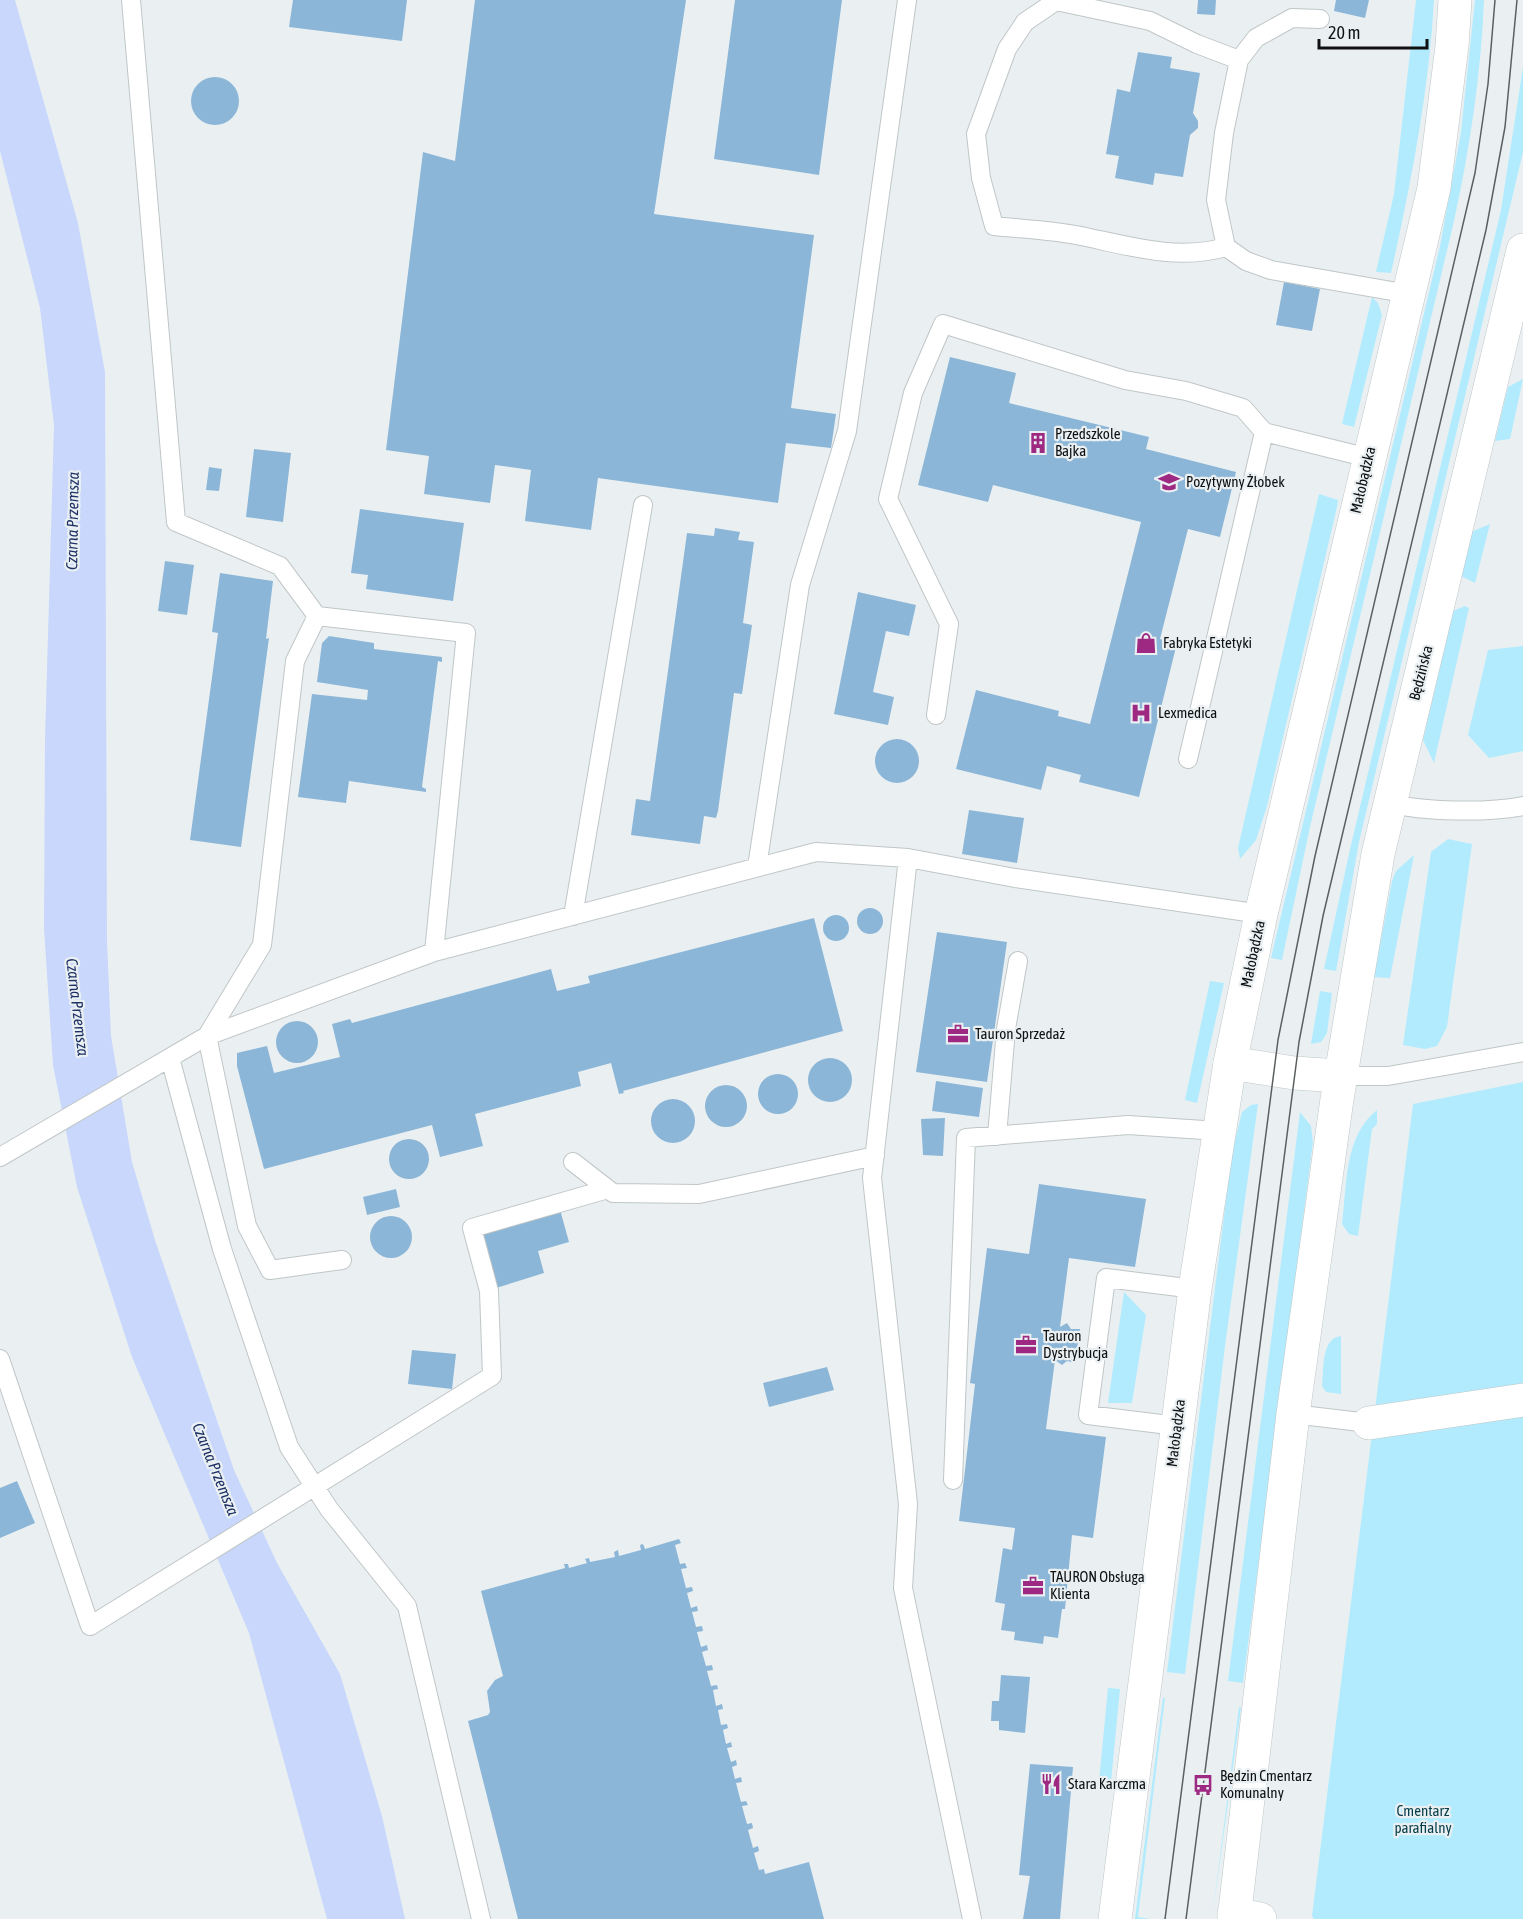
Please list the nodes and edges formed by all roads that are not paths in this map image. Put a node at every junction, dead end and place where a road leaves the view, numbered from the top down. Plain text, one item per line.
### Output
1 (131, 0) edge
2 (907, 0) edge
3 (1455, 0) edge
4 (1320, 19) dead end
5 (1239, 60) junction
6 (1226, 247) junction
7 (1523, 250) edge
8 (1409, 294) junction
9 (1264, 432) junction
10 (1369, 458) junction
11 (643, 505) dead end
12 (317, 616) junction
13 (936, 715) dead end
14 (1188, 759) dead end
15 (1388, 803) junction
16 (1523, 806) edge
17 (908, 858) junction
18 (757, 867) junction
19 (1261, 914) junction
20 (573, 916) junction
21 (434, 952) junction
22 (1018, 961) dead end
23 (207, 1036) junction
24 (1523, 1052) edge
25 (170, 1058) junction
26 (1230, 1063) junction
27 (1338, 1088) junction
28 (1219, 1131) junction
29 (997, 1136) junction
30 (875, 1156) junction
31 (0, 1158) edge
32 (573, 1162) dead end
33 (608, 1189) junction
34 (342, 1260) dead end
35 (1194, 1289) junction
36 (0, 1359) edge
37 (1523, 1400) edge
38 (1293, 1414) junction
39 (1370, 1424) joint
40 (1177, 1425) junction
41 (953, 1480) dead end
42 (313, 1486) junction
43 (1243, 1917) edge
44 (482, 1919) edge
45 (972, 1919) edge
46 (1115, 1919) edge

1 - 12 lane
2 - 18 lane
3 - 8 street, Małobądzka
4 - 5 lane
5 - 6 lane
5 - 6 lane
6 - 8 lane
7 - 15 street, Będzińska
8 - 10 street, Małobądzka
9 - 10 lane
9 - 13 lane
9 - 14 lane
10 - 19 street, Małobądzka
11 - 20 lane
12 - 21 lane
12 - 23 lane
15 - 16 lane
15 - 27 street, Będzińska
17 - 18 lane
17 - 19 lane
17 - 30 lane
18 - 20 lane
19 - 26 street, Małobądzka
20 - 21 lane
21 - 23 lane
22 - 29 lane
23 - 25 lane
23 - 34 lane
24 - 27 lane
25 - 31 lane
25 - 42 lane
26 - 27 street
26 - 28 street, Małobądzka
27 - 38 street
28 - 29 lane
28 - 35 street, Małobądzka
29 - 41 lane
30 - 33 lane
30 - 45 lane
32 - 33 lane
33 - 42 lane
35 - 40 street, Małobądzka
35 - 40 lane
36 - 42 lane
37 - 39 street
38 - 39 lane
38 - 43 street
40 - 46 street, Małobądzka
42 - 44 lane

